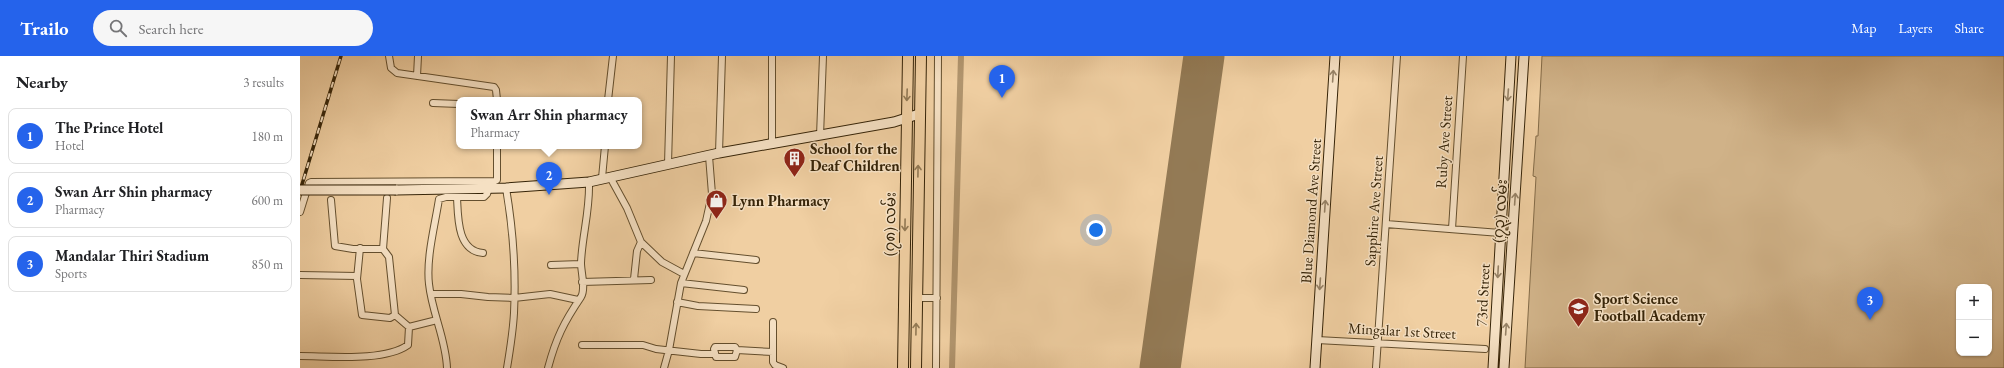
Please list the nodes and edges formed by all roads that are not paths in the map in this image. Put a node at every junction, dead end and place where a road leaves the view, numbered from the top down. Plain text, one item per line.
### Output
1 (389, 56) edge
2 (418, 56) edge
3 (613, 56) edge
4 (671, 56) edge
5 (722, 56) edge
6 (772, 56) edge
7 (823, 56) edge
8 (908, 56) edge
9 (921, 56) edge
10 (938, 56) edge
11 (1334, 56) edge
12 (1397, 56) edge
13 (1463, 56) edge
14 (1511, 56) edge
15 (1524, 56) edge
16 (417, 76) junction
17 (497, 97) edge
18 (608, 97) edge
19 (433, 103) dead end
20 (456, 104) edge
21 (919, 114) junction
22 (906, 119) junction
23 (820, 136) junction
24 (772, 145) junction
25 (497, 149) edge
26 (605, 149) edge
27 (719, 153) junction
28 (709, 156) junction
29 (668, 164) junction
30 (606, 178) junction
31 (589, 182) junction
32 (489, 188) junction
33 (506, 188) junction
34 (300, 190) edge
35 (456, 197) junction
36 (388, 198) dead end
37 (331, 200) dead end
38 (300, 212) edge
39 (1386, 224) junction
40 (1452, 229) junction
41 (1500, 233) junction
42 (1513, 234) junction
43 (641, 242) junction
44 (360, 248) junction
45 (383, 249) junction
46 (484, 253) dead end
47 (694, 253) junction
48 (756, 260) dead end
49 (581, 264) junction
50 (550, 265) dead end
51 (684, 274) junction
52 (300, 275) edge
53 (357, 276) junction
54 (634, 279) junction
55 (651, 280) dead end
56 (582, 282) junction
57 (681, 283) junction
58 (744, 290) dead end
59 (431, 294) junction
60 (514, 298) junction
61 (916, 298) junction
62 (937, 298) junction
63 (578, 300) junction
64 (677, 302) junction
65 (756, 309) dead end
66 (395, 315) junction
67 (437, 320) junction
68 (773, 322) dead end
69 (409, 327) junction
70 (1317, 340) junction
71 (1378, 343) junction
72 (582, 345) dead end
73 (1485, 349) dead end
74 (669, 350) junction
75 (737, 350) junction
76 (773, 352) junction
77 (714, 354) junction
78 (300, 356) edge
79 (447, 368) edge
80 (507, 368) edge
81 (548, 368) edge
82 (664, 368) edge
83 (783, 368) edge
84 (902, 368) edge
85 (916, 368) edge
86 (936, 368) edge
87 (1315, 368) edge
88 (1376, 368) edge
89 (1493, 368) edge
90 (1504, 368) edge

1 - 16 street
2 - 16 street
3 - 18 street
4 - 29 street
5 - 27 street
6 - 24 street
7 - 23 street
8 -> 22 main road, (၇၈) လမ်း
9 - 21 main road, (၇၈) လမ်း
10 - 62 street
11 - 70 street, Blue Diamond Ave Street
12 - 39 street, Sapphire Ave Street
13 - 40 street, Ruby Ave Street
14 -> 41 street, 73rd Street
42 -> 15 street, (၇၃) လမ်း
16 - 17 street
19 - 20 street
21 - 22 street
61 -> 21 main road, (၇၈) လမ်း
22 - 23 street
22 -> 84 main road, (၇၈) လမ်း
23 - 24 street
24 - 27 street
25 - 38 street
26 - 30 street
27 - 28 street
28 - 29 street
28 - 47 street
29 - 30 street
30 - 31 street
30 - 43 street
31 - 33 street
31 - 49 street
32 - 33 street
32 - 34 street, bridge
32 - 35 street
33 - 60 street
35 - 46 street
35 - 59 street
36 - 45 street
37 - 44 street
39 - 40 street
39 - 71 street, Sapphire Ave Street
40 - 41 street
41 - 42 street
41 -> 89 street, 73rd Street
90 -> 42 street, (၇၃) လမ်း
43 - 51 street
43 - 54 street
44 - 45 street
44 - 53 street
45 - 66 street
47 - 48 street
47 - 51 street
49 - 50 street
49 - 56 street
51 - 57 street
52 - 53 street
53 - 66 street
54 - 55 street
54 - 56 street
56 - 63 street
57 - 58 street
57 - 64 street
59 - 60 street
59 - 67 street
60 - 63 street
60 - 80 street
61 - 62 street
85 -> 61 main road, (၇၈) လမ်း
62 - 86 street
63 - 81 street
64 - 65 street
64 - 74 street
66 - 69 street
67 - 69 street
67 - 79 street
68 - 76 street
69 - 78 street
70 - 71 street, Mingalar 1st Street
70 - 87 street, Blue Diamond Ave Street
71 - 73 street, Mingalar 1st Street
71 - 88 street, Sapphire Ave Street
72 - 74 street
74 - 77 street
74 - 82 street
75 - 76 street
75 - 77 street
75 - 77 street
76 - 83 street

